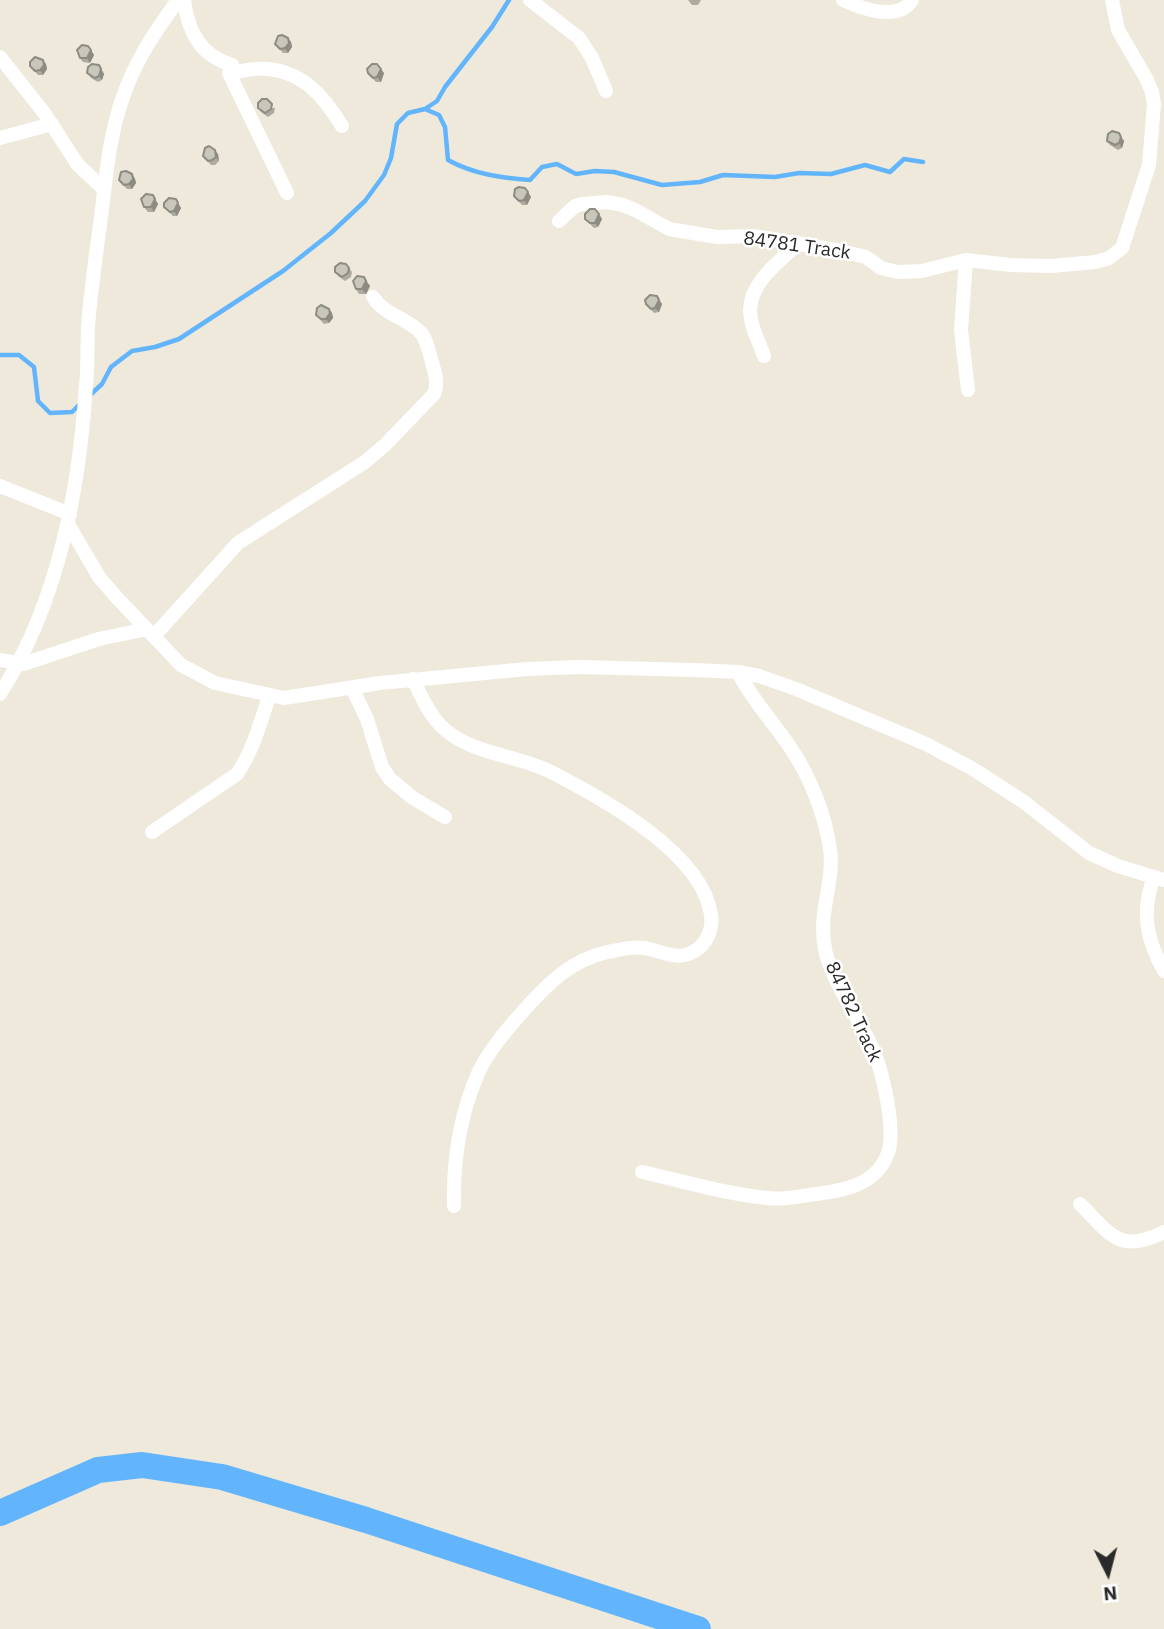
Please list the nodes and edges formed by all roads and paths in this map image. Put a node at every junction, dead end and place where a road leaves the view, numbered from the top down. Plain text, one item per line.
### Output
1 (178, 0) edge
2 (184, 0) edge
3 (530, 0) edge
4 (843, 0) edge
5 (912, 0) edge
6 (1112, 0) edge
7 (0, 57) edge
8 (229, 74) junction
9 (606, 91) dead end
10 (52, 124) junction
11 (342, 126) dead end
12 (0, 138) edge
13 (104, 189) junction
14 (287, 194) dead end
15 (559, 221) dead end
16 (799, 243) junction
17 (966, 260) junction
18 (373, 297) dead end
19 (764, 356) dead end
20 (968, 390) dead end
21 (0, 486) edge
22 (69, 519) junction
23 (150, 632) junction
24 (0, 660) edge
25 (16, 664) junction
26 (738, 672) junction
27 (413, 680) junction
28 (352, 688) junction
29 (0, 694) edge
30 (269, 696) junction
31 (445, 817) dead end
32 (152, 832) dead end
33 (1159, 879) edge
34 (1164, 971) edge
35 (642, 1172) dead end
36 (1080, 1204) dead end
37 (454, 1206) dead end
38 (1164, 1232) edge

1 - 13 street
2 - 8 street
3 - 9 street
4 - 5 street
6 - 17 street, 84781 Track
7 - 10 street
8 - 11 street
8 - 14 street
10 - 12 street
10 - 13 street
13 - 22 street
15 - 16 street, 84781 Track
16 - 17 street, 84781 Track
16 - 19 street
17 - 20 street
18 - 23 street
21 - 22 street
22 - 23 street
22 - 25 street
23 - 25 street
23 - 30 street
24 - 25 street
25 - 29 street
26 - 27 street
26 - 33 street
26 - 35 street, 84782 Track
27 - 28 street
27 - 37 street
28 - 30 street
28 - 31 street
30 - 32 street
33 - 34 street
36 - 38 street

